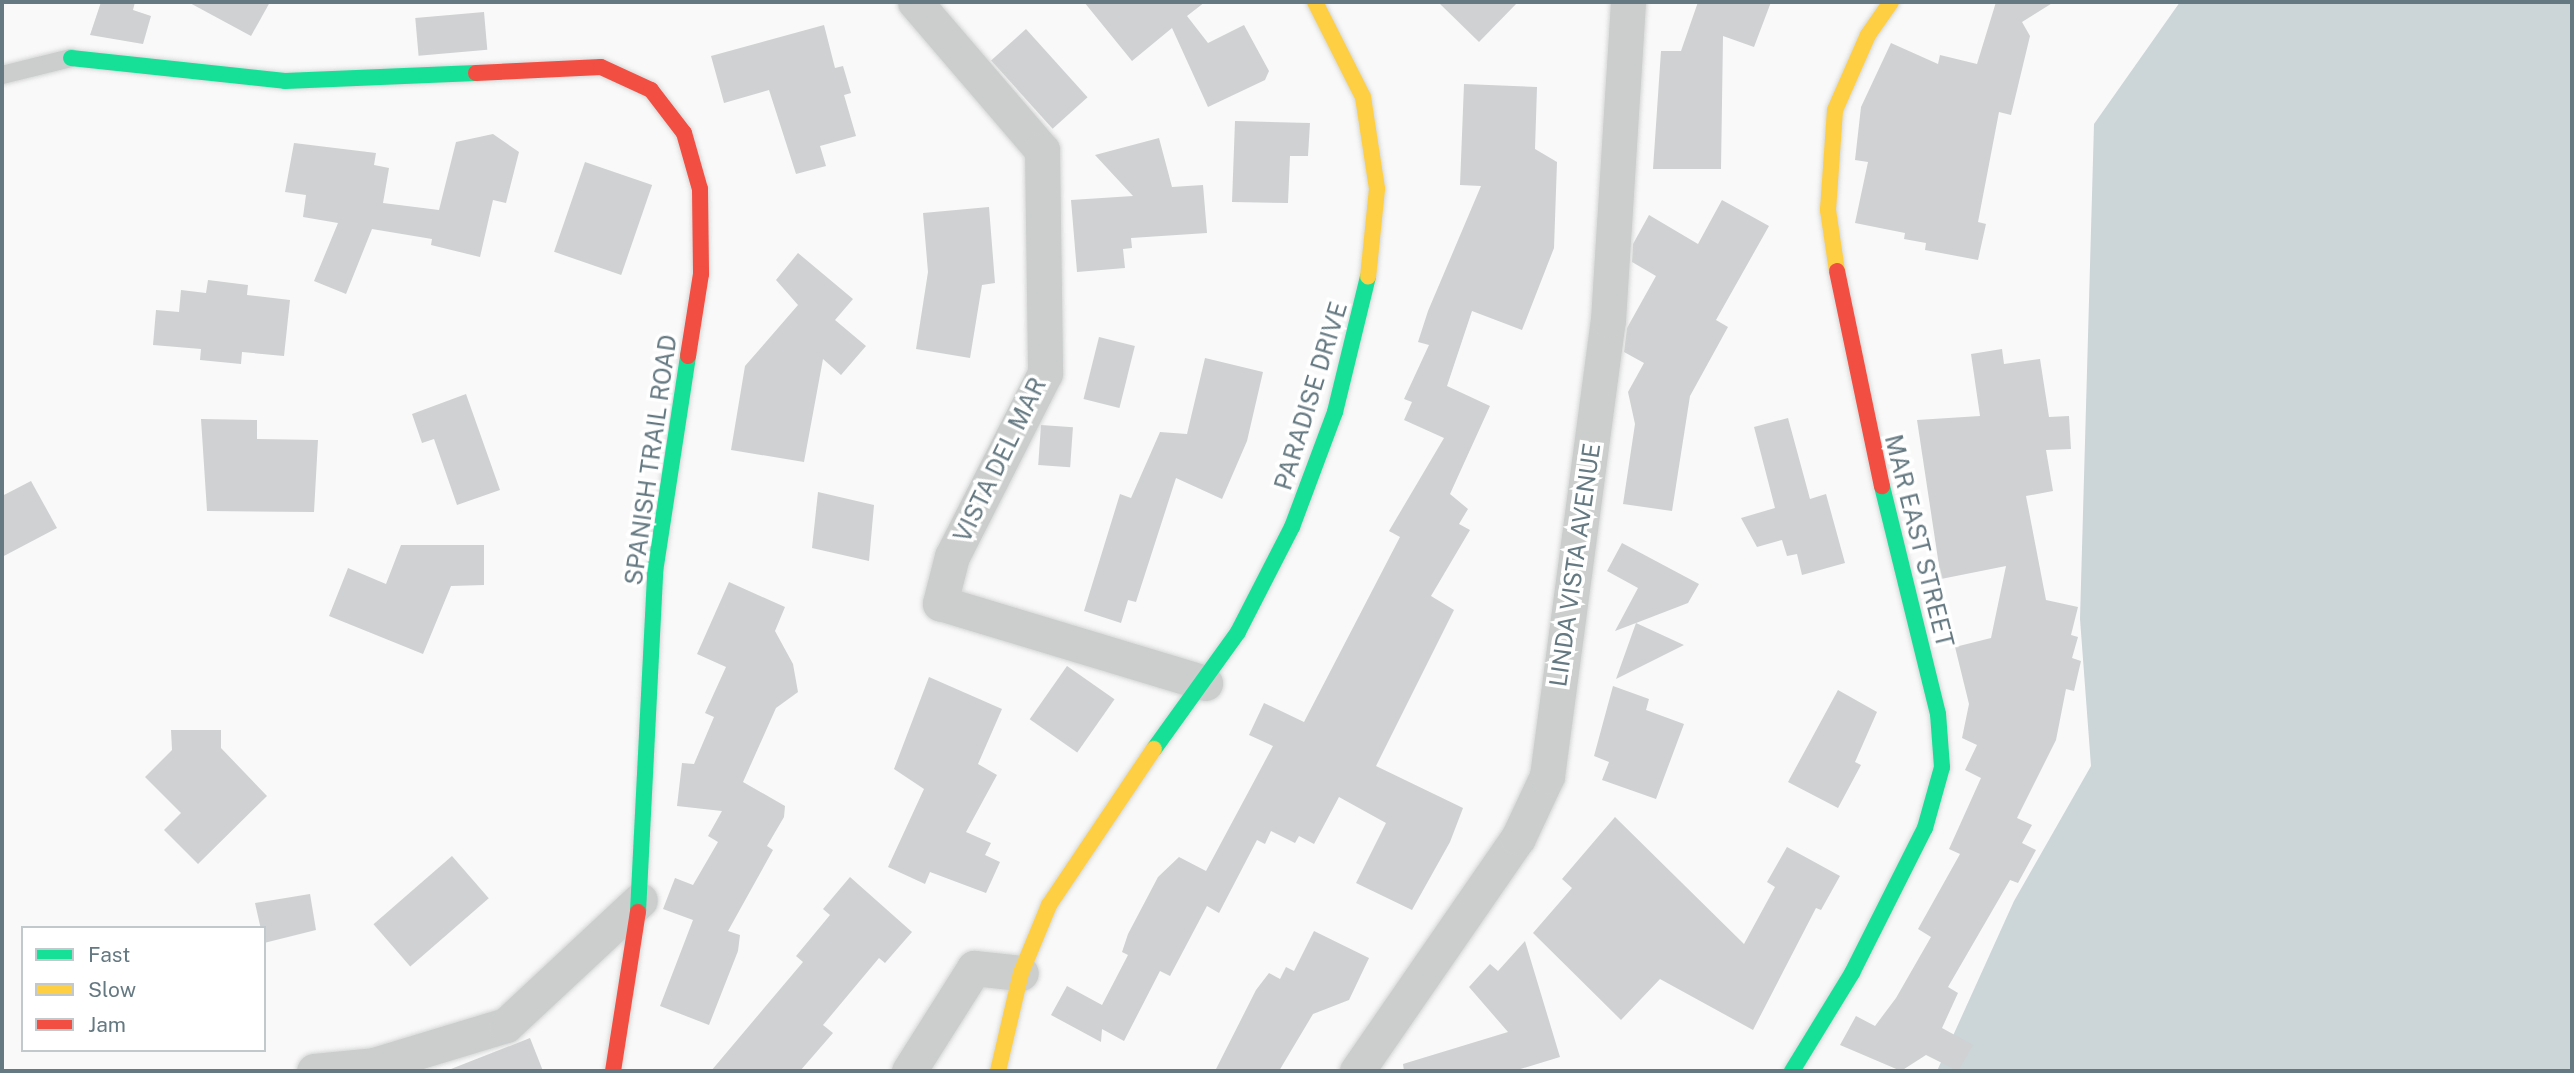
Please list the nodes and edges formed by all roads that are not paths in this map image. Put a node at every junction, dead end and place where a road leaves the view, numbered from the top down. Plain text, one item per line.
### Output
1 (915, 2) edge
2 (1628, 2) edge
3 (1891, 2) edge
4 (1317, 3) edge
5 (71, 58) joint
6 (2, 75) edge
7 (1206, 683) junction
8 (640, 900) junction
9 (1021, 973) junction
10 (314, 1071) edge
11 (613, 1071) edge
12 (909, 1071) edge
13 (998, 1071) edge
14 (1357, 1071) edge
15 (1792, 1071) edge

1 - 7 street, VISTA DEL MAR
2 - 14 street, LINDA VISTA AVENUE
3 - 15 street, MAR EAST STREET
4 - 7 street, PARADISE DRIVE
5 - 6 lane
5 - 8 street, SPANISH TRAIL ROAD
7 - 9 street, PARADISE DRIVE
8 - 10 street
8 - 11 street, SPANISH TRAIL ROAD
9 - 12 street
9 - 13 street, PARADISE DRIVE

